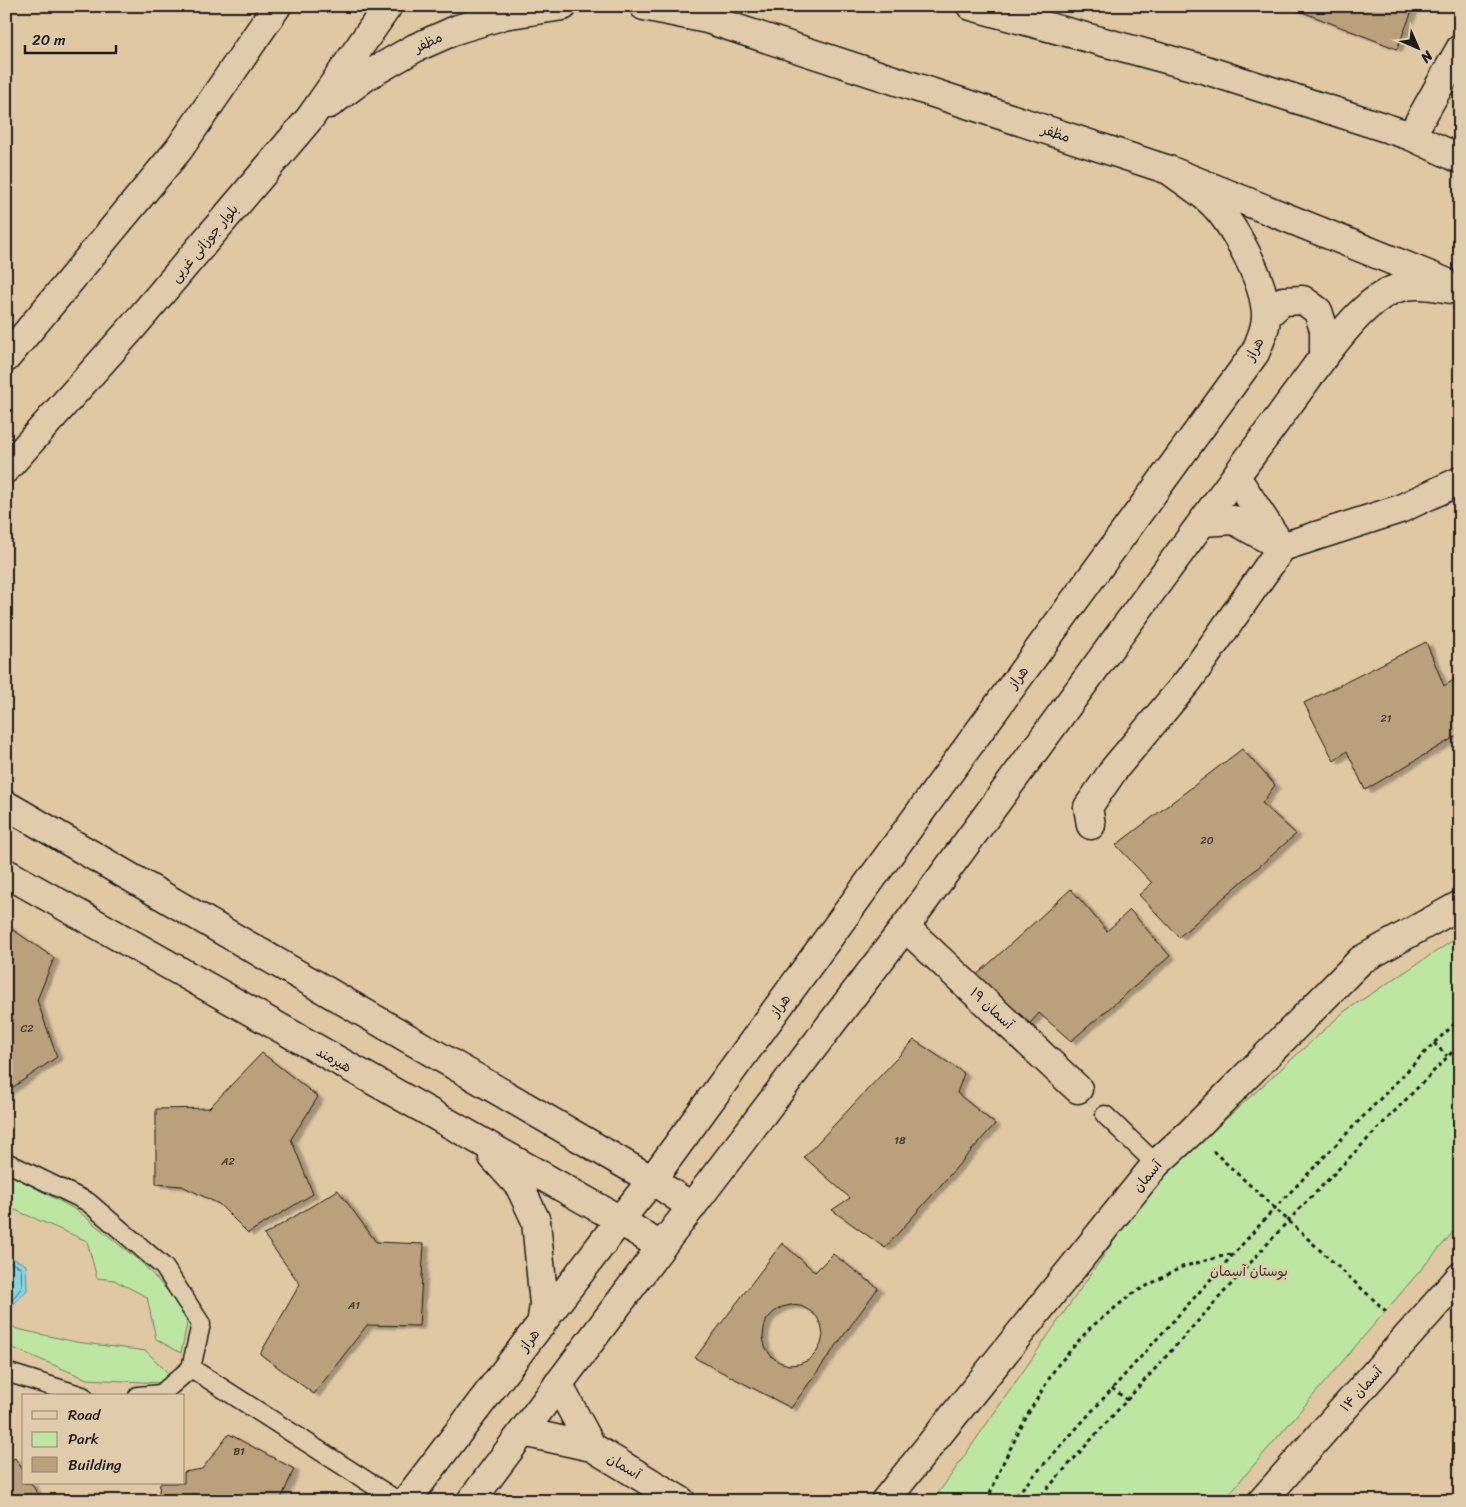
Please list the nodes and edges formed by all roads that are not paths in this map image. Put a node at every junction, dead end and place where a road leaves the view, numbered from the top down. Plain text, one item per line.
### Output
1 (278, 6) edge
2 (388, 6) edge
3 (644, 6) edge
4 (971, 6) edge
5 (548, 7) edge
6 (1460, 49) edge
7 (310, 118) junction
8 (1411, 136) junction
9 (1460, 159) edge
10 (1169, 170) junction
11 (1460, 289) edge
12 (1266, 316) junction
13 (1324, 356) junction
14 (6, 358) edge
15 (6, 469) edge
16 (1236, 477) junction
17 (1460, 481) edge
18 (1203, 522) junction
19 (1282, 547) junction
20 (6, 805) edge
21 (1091, 825) dead end
22 (6, 873) edge
23 (1460, 905) edge
24 (905, 927) junction
25 (1078, 1090) dead end
26 (1105, 1115) dead end
27 (479, 1140) junction
28 (6, 1162) edge
29 (1156, 1164) junction
30 (652, 1180) junction
31 (692, 1207) junction
32 (620, 1220) junction
33 (661, 1247) junction
34 (1460, 1277) edge
35 (541, 1325) junction
36 (191, 1368) junction
37 (6, 1372) edge
38 (558, 1384) junction
39 (77, 1394) edge
40 (161, 1394) edge
41 (523, 1432) junction
42 (592, 1447) junction
43 (398, 1501) edge
44 (406, 1501) edge
45 (471, 1501) edge
46 (681, 1501) edge
47 (885, 1501) edge
48 (1262, 1501) edge

1 - 14 street
2 - 7 street, بلوار جوزانی غربی
3 - 10 street, مظفر
4 - 8 street
5 - 7 street, مظفر
6 - 8 street
7 - 15 street, بلوار جوزانی غربی
8 - 9 street
10 - 11 street, مظفر
10 - 12 street, هراز
11 - 13 street
12 - 13 street
12 - 30 street, هراز
13 - 16 street
16 - 18 street
16 - 19 street
17 - 19 street
18 - 19 street
18 - 24 street
19 - 21 street
20 - 30 street
22 - 27 street, هیرمند
23 - 29 street, آسمان
24 - 25 street, آسمان ۱۹
24 - 31 street
26 - 29 lane
27 - 32 street, هیرمند
27 - 35 street
28 - 36 lane
29 - 47 street, آسمان
30 - 31 street
30 - 32 street, هراز
31 - 33 street
32 - 33 street, هیرمند
32 - 35 street, هراز
33 - 38 street
34 - 48 street, آسمان ۱۴
35 - 44 street, هراز
36 - 40 lane
36 - 43 lane
37 - 39 lane
38 - 41 street
38 - 42 street
41 - 42 street
41 - 45 street
42 - 46 street, آسمان

